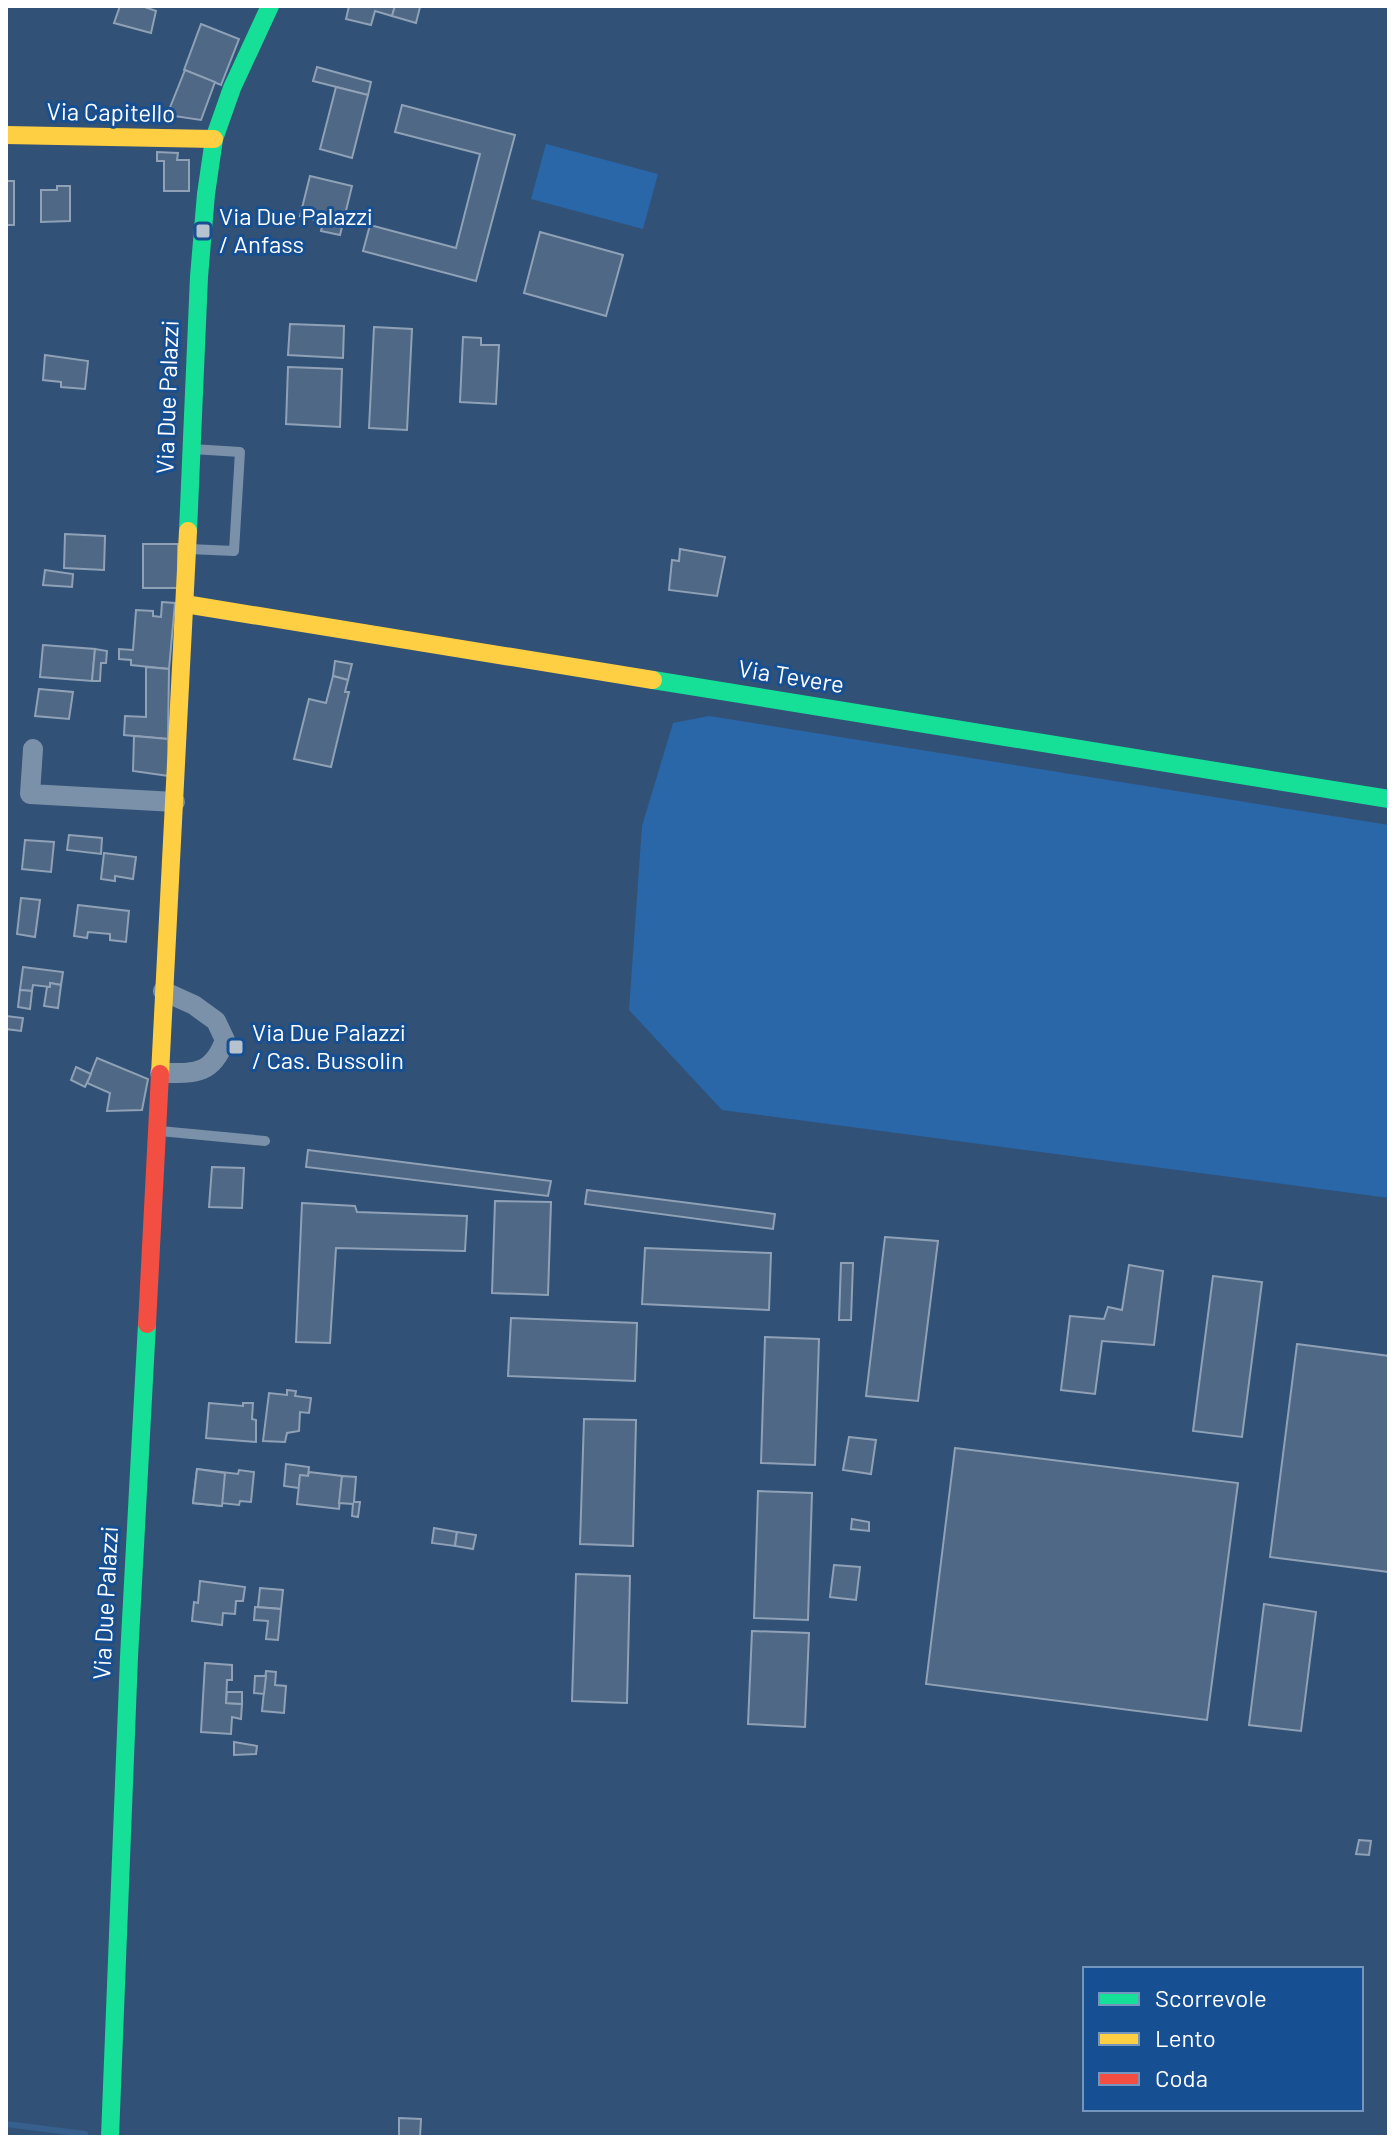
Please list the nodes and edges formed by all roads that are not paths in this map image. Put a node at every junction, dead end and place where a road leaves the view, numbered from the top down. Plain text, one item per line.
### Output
1 (270, 6) edge
2 (6, 135) edge
3 (214, 139) junction
4 (192, 449) junction
5 (187, 549) junction
6 (185, 604) junction
7 (33, 749) dead end
8 (1389, 799) edge
9 (175, 802) junction
10 (163, 991) junction
11 (160, 1073) junction
12 (157, 1131) junction
13 (265, 1141) dead end
14 (110, 2137) edge

1 - 3 street, Via Due Palazzi
2 - 3 street, Via Capitello
3 - 4 street, Via Due Palazzi
4 - 5 street, Via Due Palazzi
4 - 5 lane
5 - 6 street, Via Due Palazzi
6 - 8 street, Via Tevere
6 - 9 street, Via Due Palazzi
7 - 9 street
9 - 10 street, Via Due Palazzi
10 - 11 street, Via Due Palazzi
10 - 11 street
11 - 12 street, Via Due Palazzi
12 - 13 lane
12 - 14 street, Via Due Palazzi

